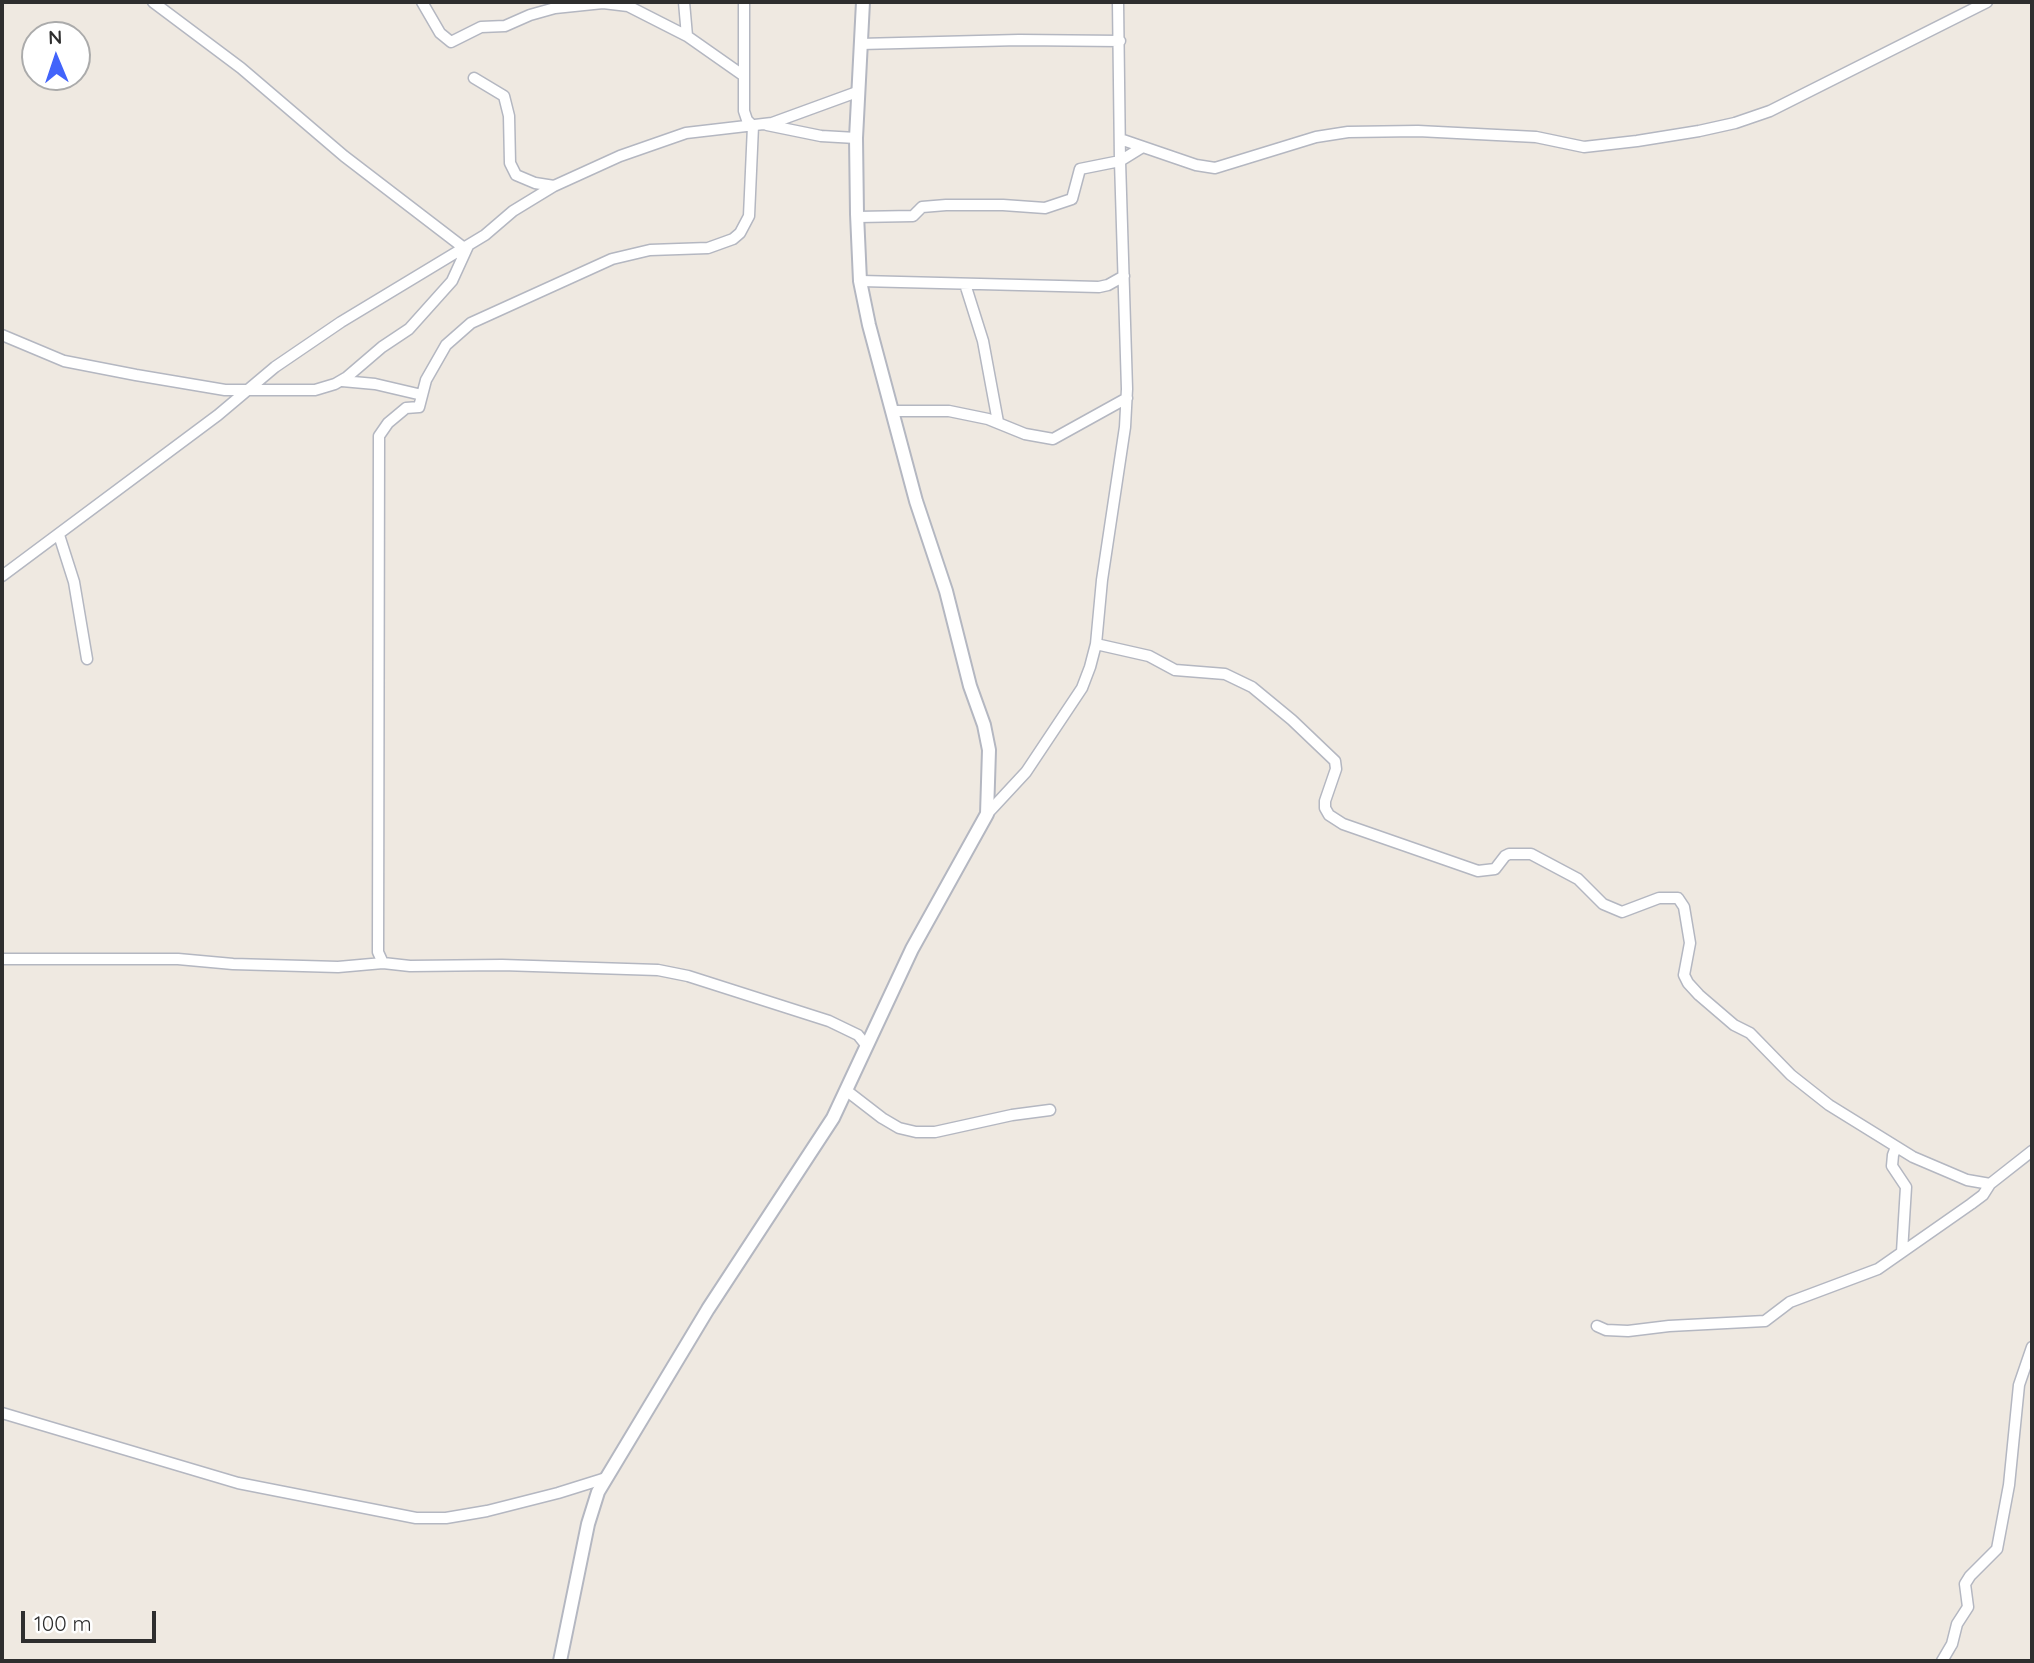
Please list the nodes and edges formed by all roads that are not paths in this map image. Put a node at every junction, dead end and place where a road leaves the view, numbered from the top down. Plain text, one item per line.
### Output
1 (153, 2) edge
2 (422, 2) edge
3 (684, 2) edge
4 (744, 2) edge
5 (863, 2) edge
6 (1118, 2) edge
7 (1987, 2) edge
8 (630, 4) edge
9 (168, 6) edge
10 (687, 36) junction
11 (1120, 41) junction
12 (860, 44) junction
13 (744, 76) junction
14 (474, 78) dead end
15 (857, 92) junction
16 (758, 125) junction
17 (856, 138) junction
18 (1120, 139) junction
19 (1142, 148) junction
20 (1120, 161) junction
21 (554, 186) junction
22 (857, 217) junction
23 (466, 246) junction
24 (1124, 276) junction
25 (861, 281) junction
26 (965, 284) junction
27 (2, 335) edge
28 (341, 381) junction
29 (247, 390) junction
30 (422, 395) junction
31 (1126, 398) junction
32 (893, 411) junction
33 (998, 422) junction
34 (59, 535) junction
35 (2, 576) edge
36 (1096, 644) junction
37 (86, 659) dead end
38 (987, 814) junction
39 (2, 959) edge
40 (383, 964) junction
41 (866, 1045) junction
42 (847, 1091) junction
43 (1050, 1110) dead end
44 (1896, 1147) junction
45 (2032, 1151) edge
46 (1990, 1184) junction
47 (1902, 1252) junction
48 (1597, 1326) dead end
49 (2032, 1347) edge
50 (2, 1413) edge
51 (606, 1478) junction
52 (560, 1661) edge
53 (1942, 1661) edge

1 - 9 street
2 - 8 street
3 - 10 street
4 - 13 street
5 - 12 street
6 - 11 street
7 - 19 street
8 - 10 street
9 - 23 street
10 - 13 street
11 - 12 street
11 - 18 street
12 - 15 street
13 - 16 street
14 - 21 street
15 - 16 street
15 - 17 street
16 - 17 street
16 - 21 street
16 - 30 street
17 - 22 street
18 - 19 street
18 - 20 street
19 - 20 street
20 - 22 street
20 - 24 street
21 - 23 street
22 - 25 street
23 - 28 street
23 - 29 street
24 - 26 street
24 - 31 street
25 - 26 street
25 - 32 street
26 - 33 street
27 - 29 street
28 - 29 street
28 - 30 street
29 - 34 street
30 - 40 street
31 - 33 street
31 - 36 street
32 - 33 street
32 - 38 street
34 - 35 street
34 - 37 street
36 - 38 street
36 - 44 street
38 - 41 street
39 - 40 street
40 - 41 street
41 - 42 street
42 - 43 street
42 - 51 street
44 - 46 street
44 - 47 street
45 - 46 street
46 - 47 street
47 - 48 street
49 - 53 street
50 - 51 street
51 - 52 street

